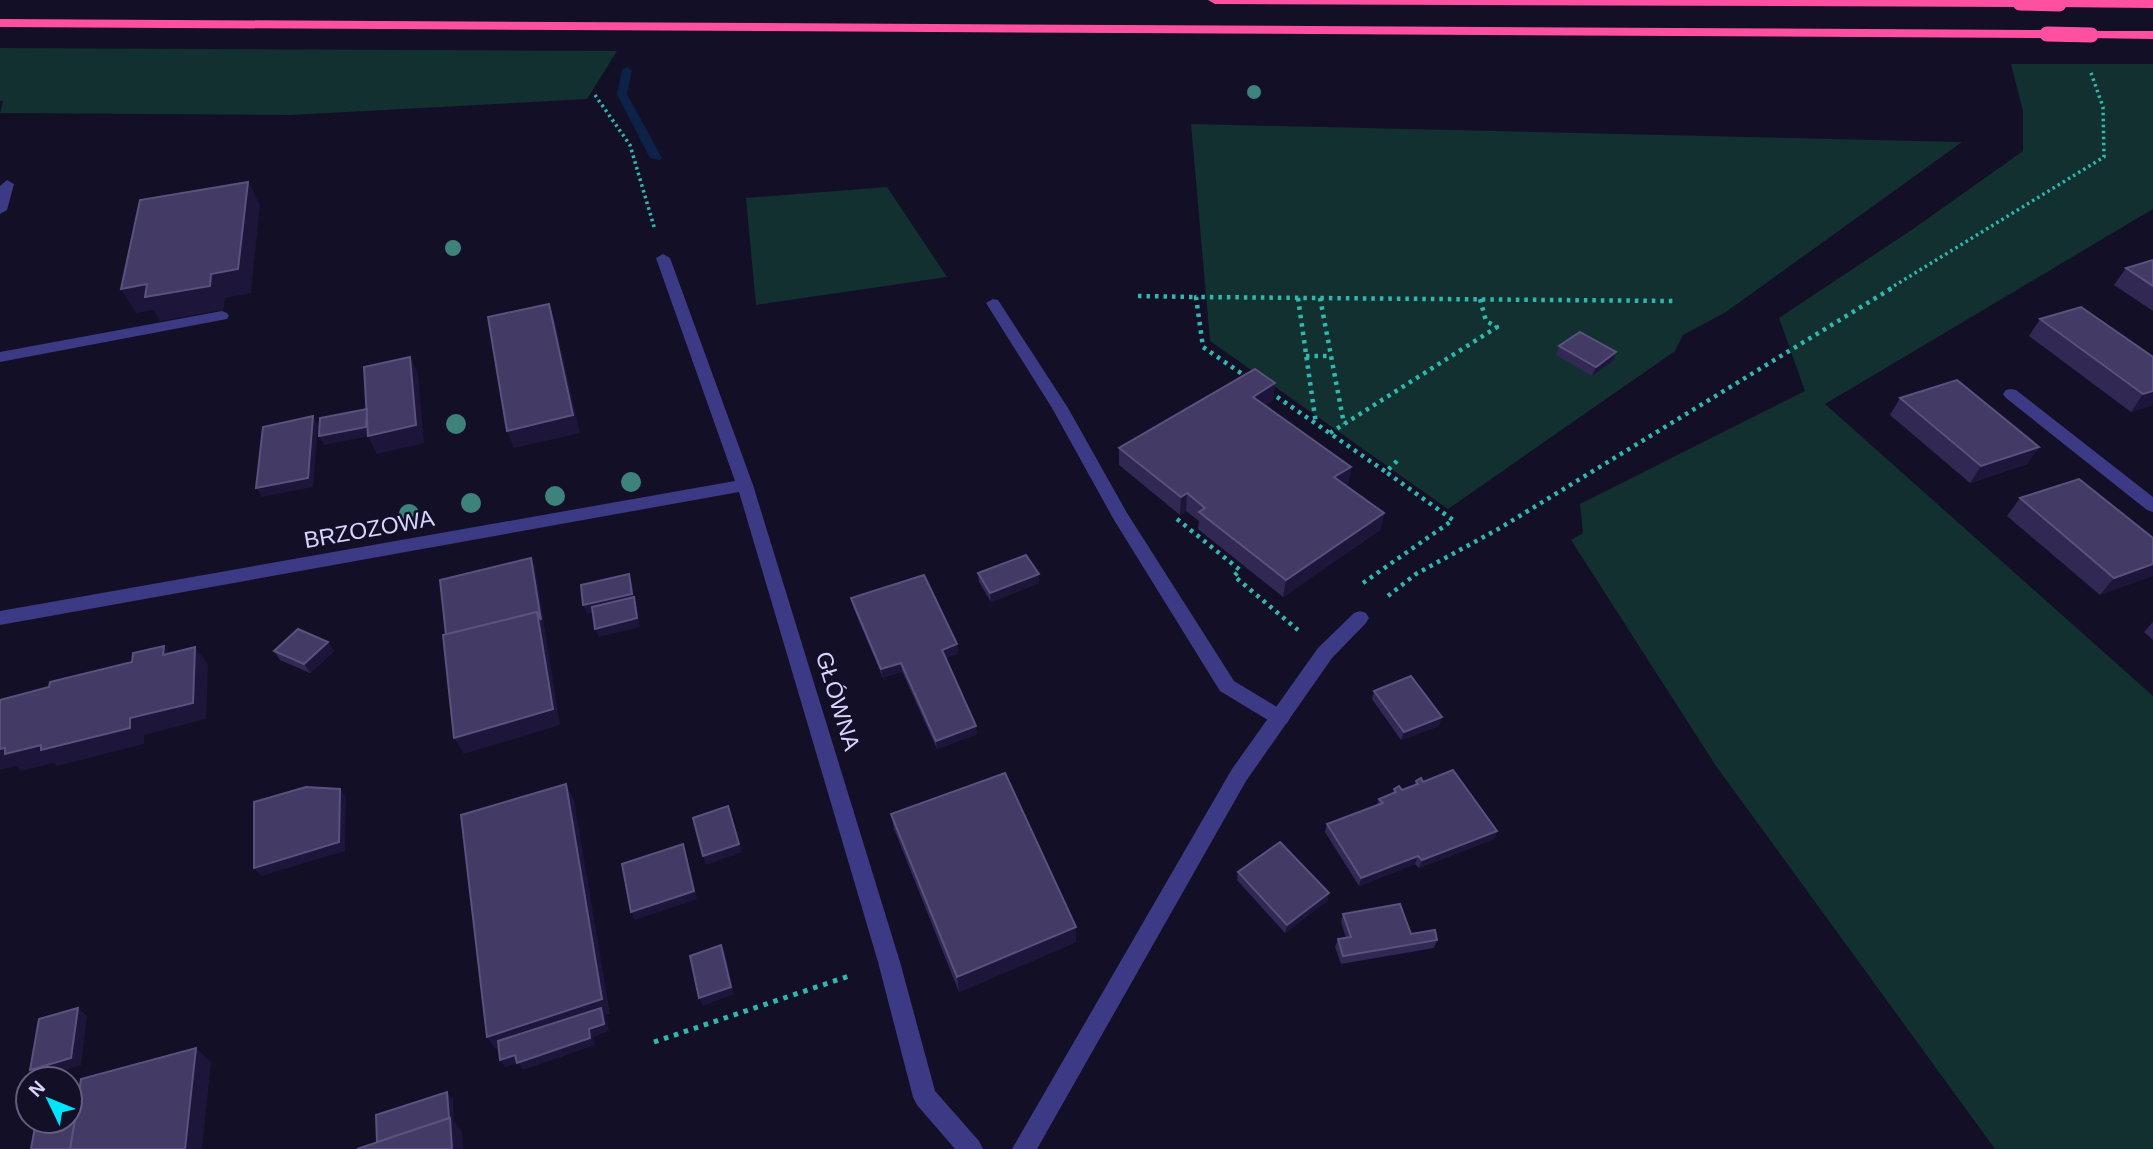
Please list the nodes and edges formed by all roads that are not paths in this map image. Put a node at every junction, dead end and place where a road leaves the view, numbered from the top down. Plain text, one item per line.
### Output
1 (1215, 0) edge
2 (2153, 4) edge
3 (0, 23) edge
4 (2153, 34) edge
5 (7, 184) dead end
6 (0, 210) edge
7 (663, 258) road end
8 (993, 303) dead end
9 (222, 316) dead end
10 (0, 357) edge
11 (2011, 394) dead end
12 (745, 485) junction
13 (2153, 506) edge
14 (0, 618) edge
15 (1360, 618) road end
16 (1280, 718) junction
17 (971, 1149) edge
18 (1024, 1149) edge

1 - 2 highway, bridge
3 - 4 highway, bridge
5 - 6 street
7 - 12 street, GŁÓWNA
8 - 16 street
9 - 10 street
11 - 13 street
12 - 14 street, BRZOZOWA
12 - 17 street, GŁÓWNA
15 - 16 street
16 - 18 street

